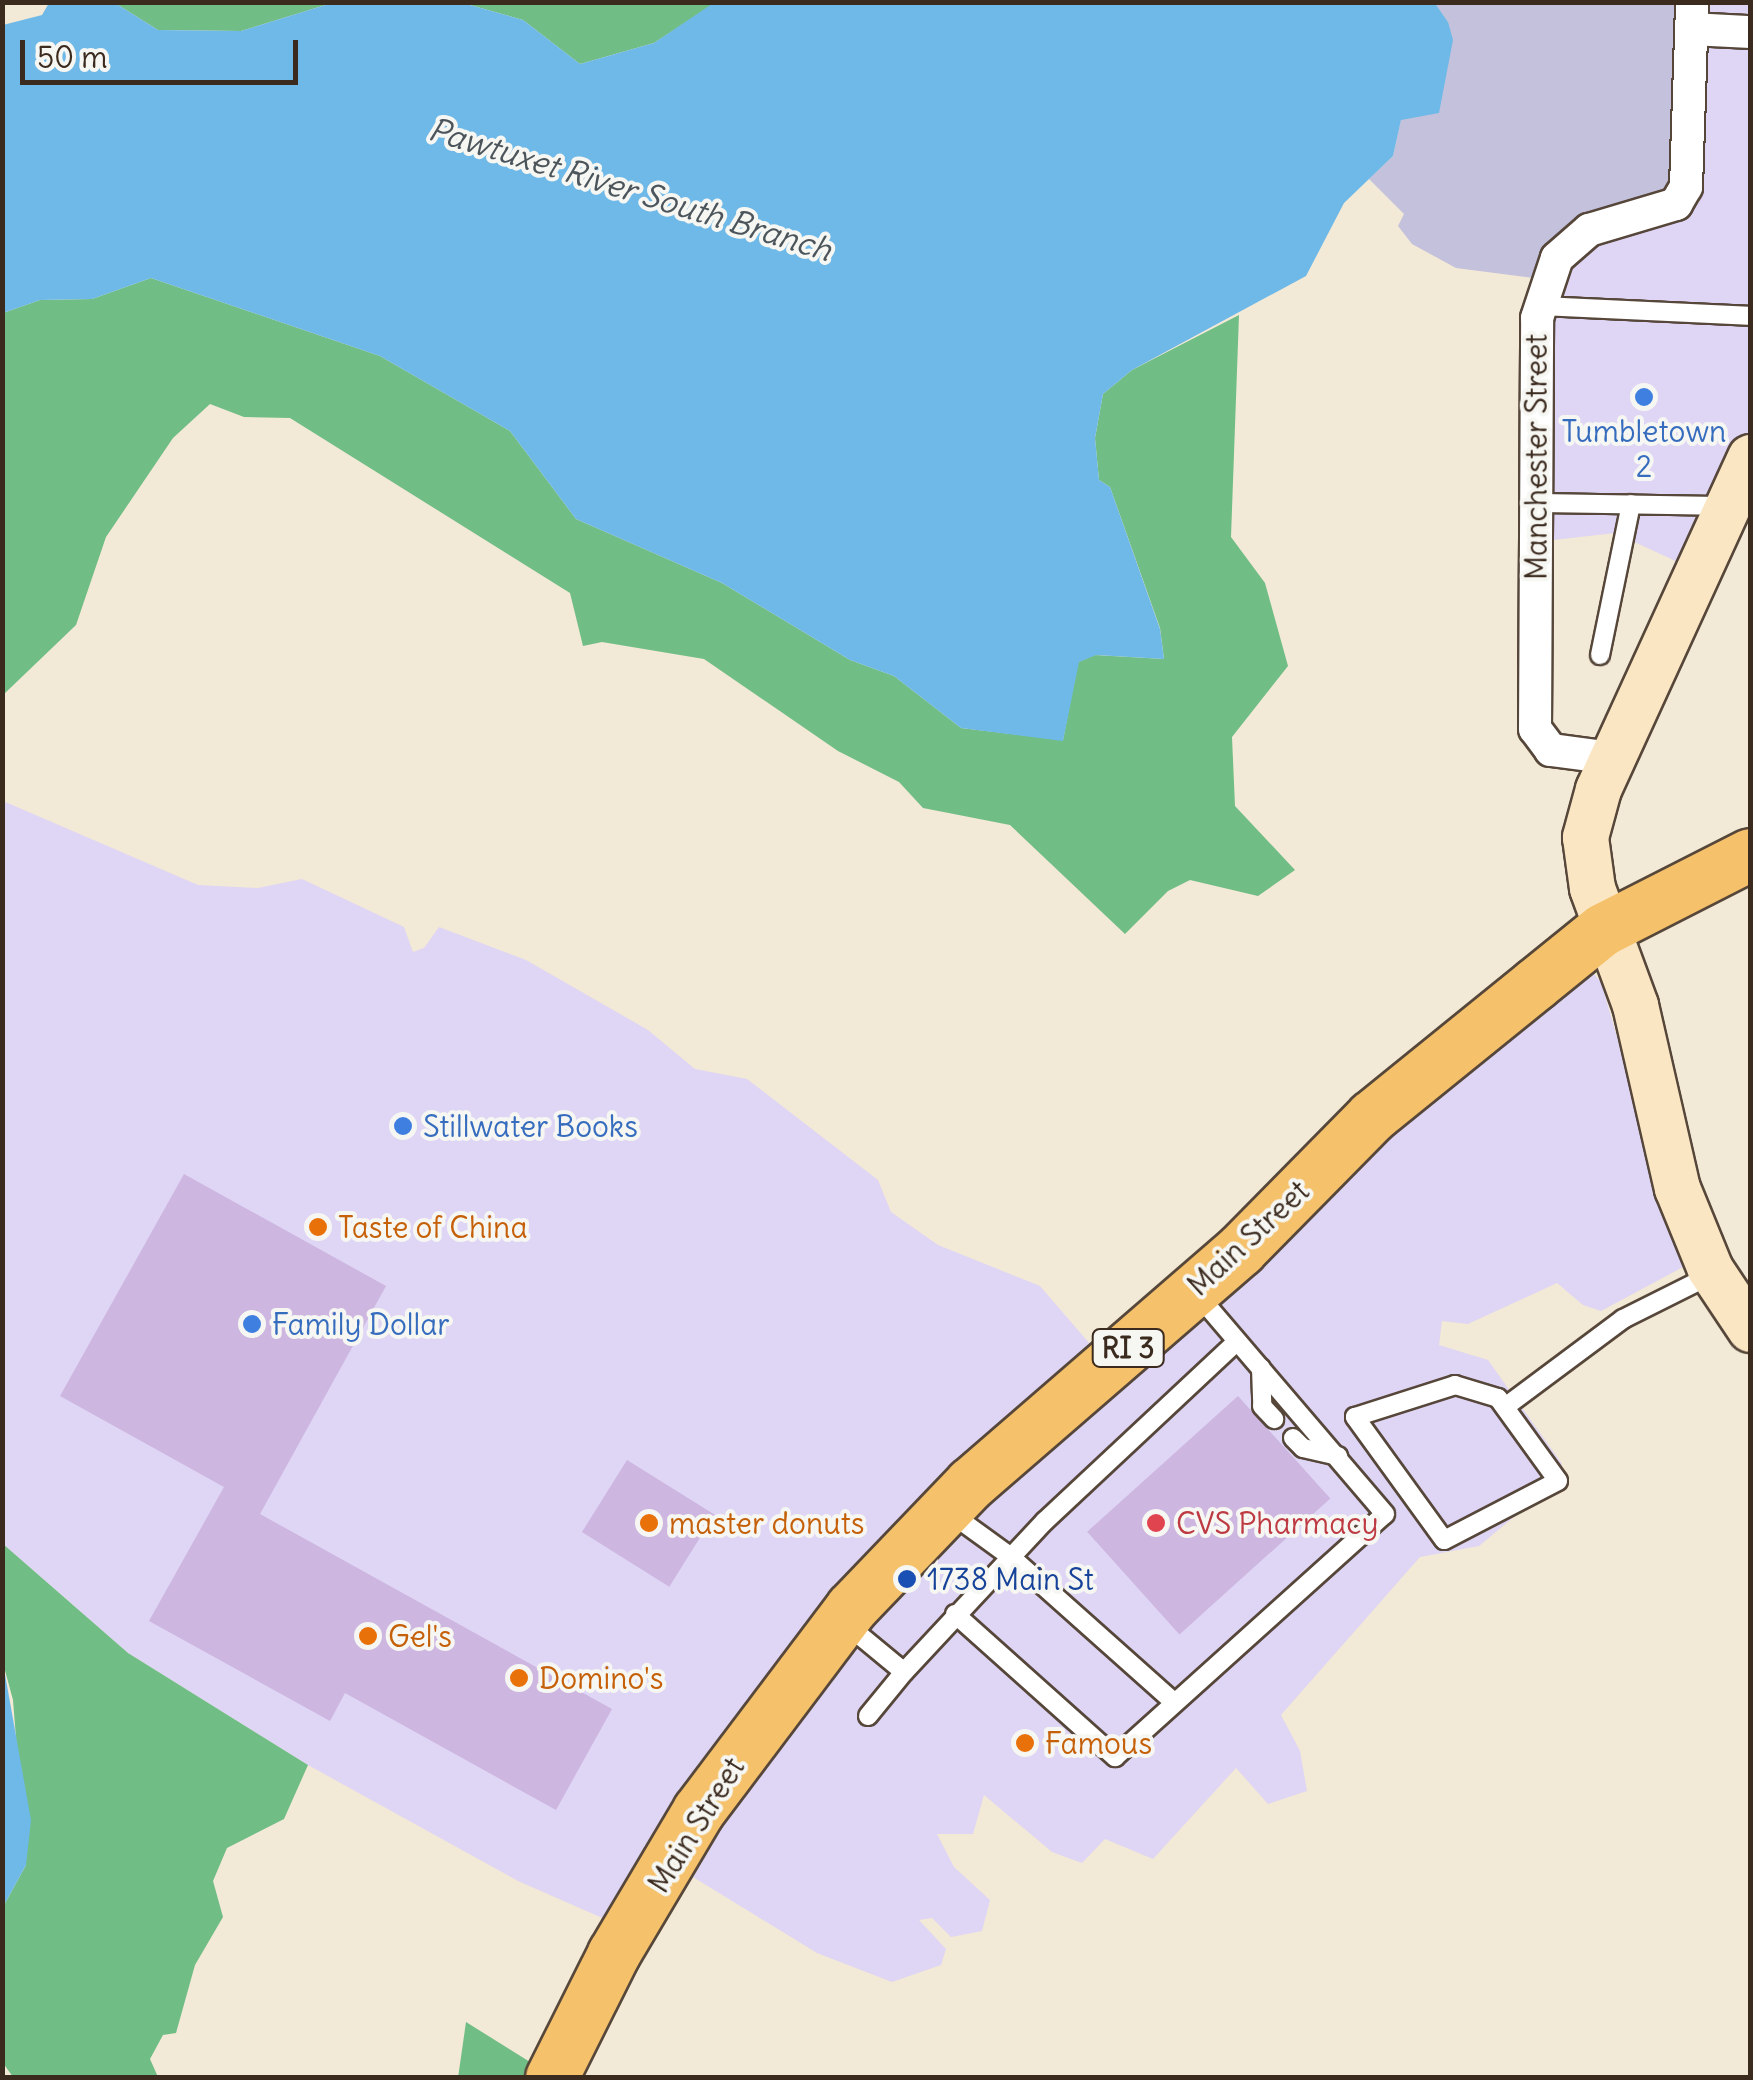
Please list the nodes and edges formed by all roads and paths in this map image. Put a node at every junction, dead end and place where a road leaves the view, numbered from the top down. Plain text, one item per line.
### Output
1 (1692, 16) edge
2 (1750, 32) edge
3 (1540, 306) junction
4 (1750, 316) edge
5 (1750, 457) edge
6 (1534, 503) junction
7 (1631, 504) junction
8 (1728, 506) junction
9 (1600, 655) dead end
10 (1612, 758) junction
11 (1750, 856) edge
12 (1604, 930) junction
13 (1713, 1274) junction
14 (1194, 1290) junction
15 (1750, 1329) edge
16 (1235, 1343) junction
17 (1261, 1368) junction
18 (1505, 1407) junction
19 (1274, 1418) dead end
20 (1292, 1438) dead end
21 (1338, 1456) junction
22 (949, 1512) junction
23 (1012, 1556) junction
24 (955, 1614) junction
25 (842, 1620) junction
26 (904, 1672) junction
27 (1174, 1702) junction
28 (868, 1716) dead end
29 (552, 2078) edge

1 - 2 street
1 - 3 street, Manchester Street
3 - 4 lane
3 - 6 street, Manchester Street
5 - 8 main road
6 - 7 lane
6 - 10 street, Manchester Street
7 - 8 lane
7 - 9 lane
8 - 10 main road
10 - 12 main road
11 - 12 main road, RI 3
12 - 13 main road
12 - 14 main road, Main Street / RI 3
13 - 15 main road
13 - 18 lane
14 - 16 lane
14 - 22 main road, Main Street / RI 3
16 - 17 lane
16 - 23 lane
17 - 19 lane
17 - 21 lane
18 - 18 lane
20 - 21 lane
21 - 27 lane
22 - 23 lane
22 - 25 main road, Main Street / RI 3
23 - 24 lane
23 - 27 lane
24 - 26 lane
24 - 27 lane
25 - 26 lane
25 - 29 main road, Main Street / RI 3
26 - 28 lane

